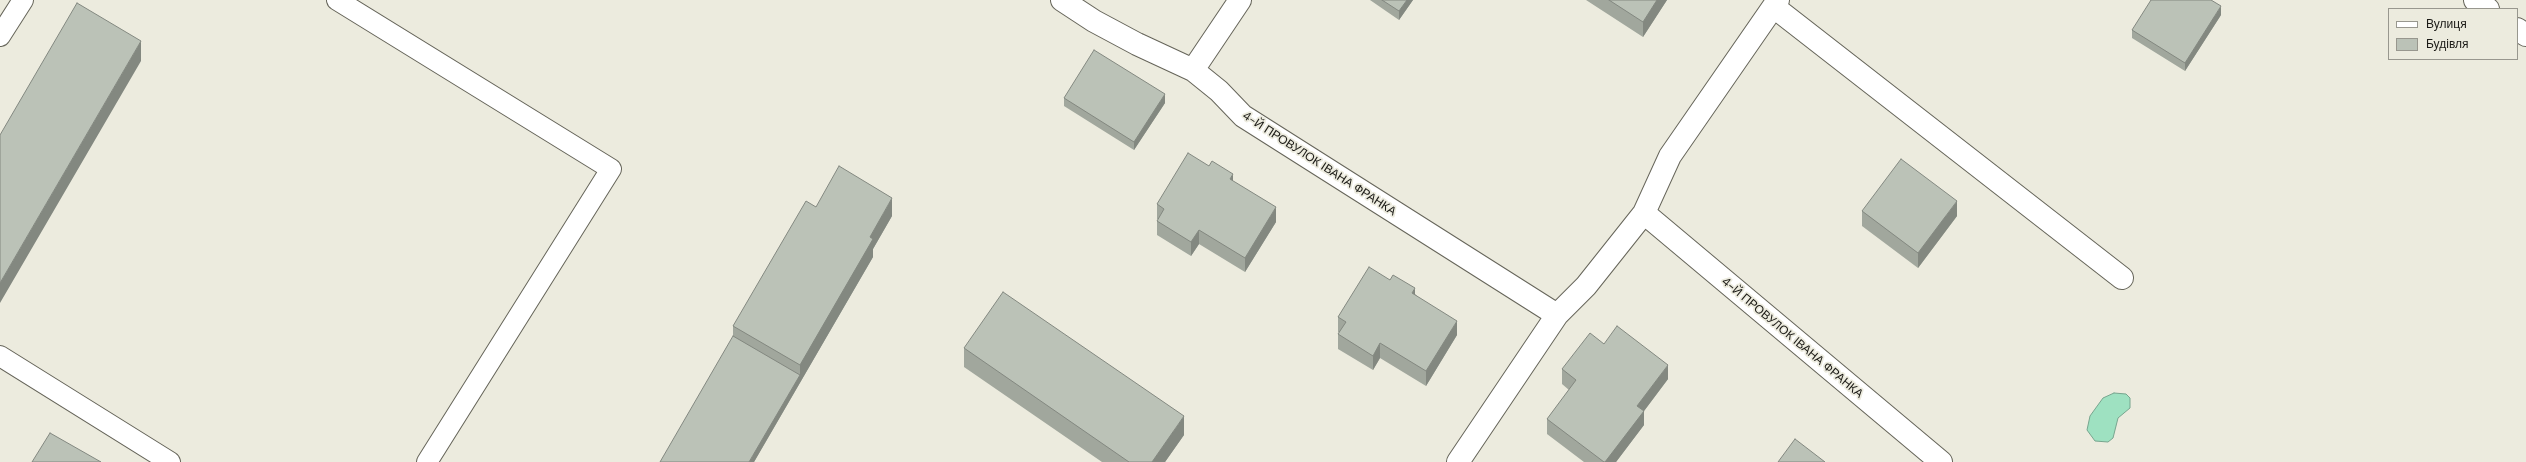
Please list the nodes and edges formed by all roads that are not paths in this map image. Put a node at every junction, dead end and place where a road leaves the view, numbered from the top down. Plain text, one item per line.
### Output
1 (23, 0) edge
2 (337, 0) edge
3 (1062, 0) edge
4 (1240, 0) edge
5 (2475, 0) edge
6 (1776, 3) edge
7 (2487, 8) edge
8 (0, 36) edge
9 (1193, 70) junction
10 (1644, 213) junction
11 (2122, 278) dead end
12 (1557, 316) junction
13 (0, 356) edge
14 (170, 462) edge
15 (427, 462) edge
16 (1458, 462) edge
17 (1941, 462) edge

1 - 8 lane
2 - 15 lane
3 - 9 street, 4-Й ПРОВУЛОК ІВАНА ФРАНКА
4 - 9 street
5 - 7 street
6 - 10 street
6 - 11 street
9 - 12 street, 4-Й ПРОВУЛОК ІВАНА ФРАНКА
10 - 12 street
10 - 17 street, 4-Й ПРОВУЛОК ІВАНА ФРАНКА
12 - 16 street
13 - 14 lane

